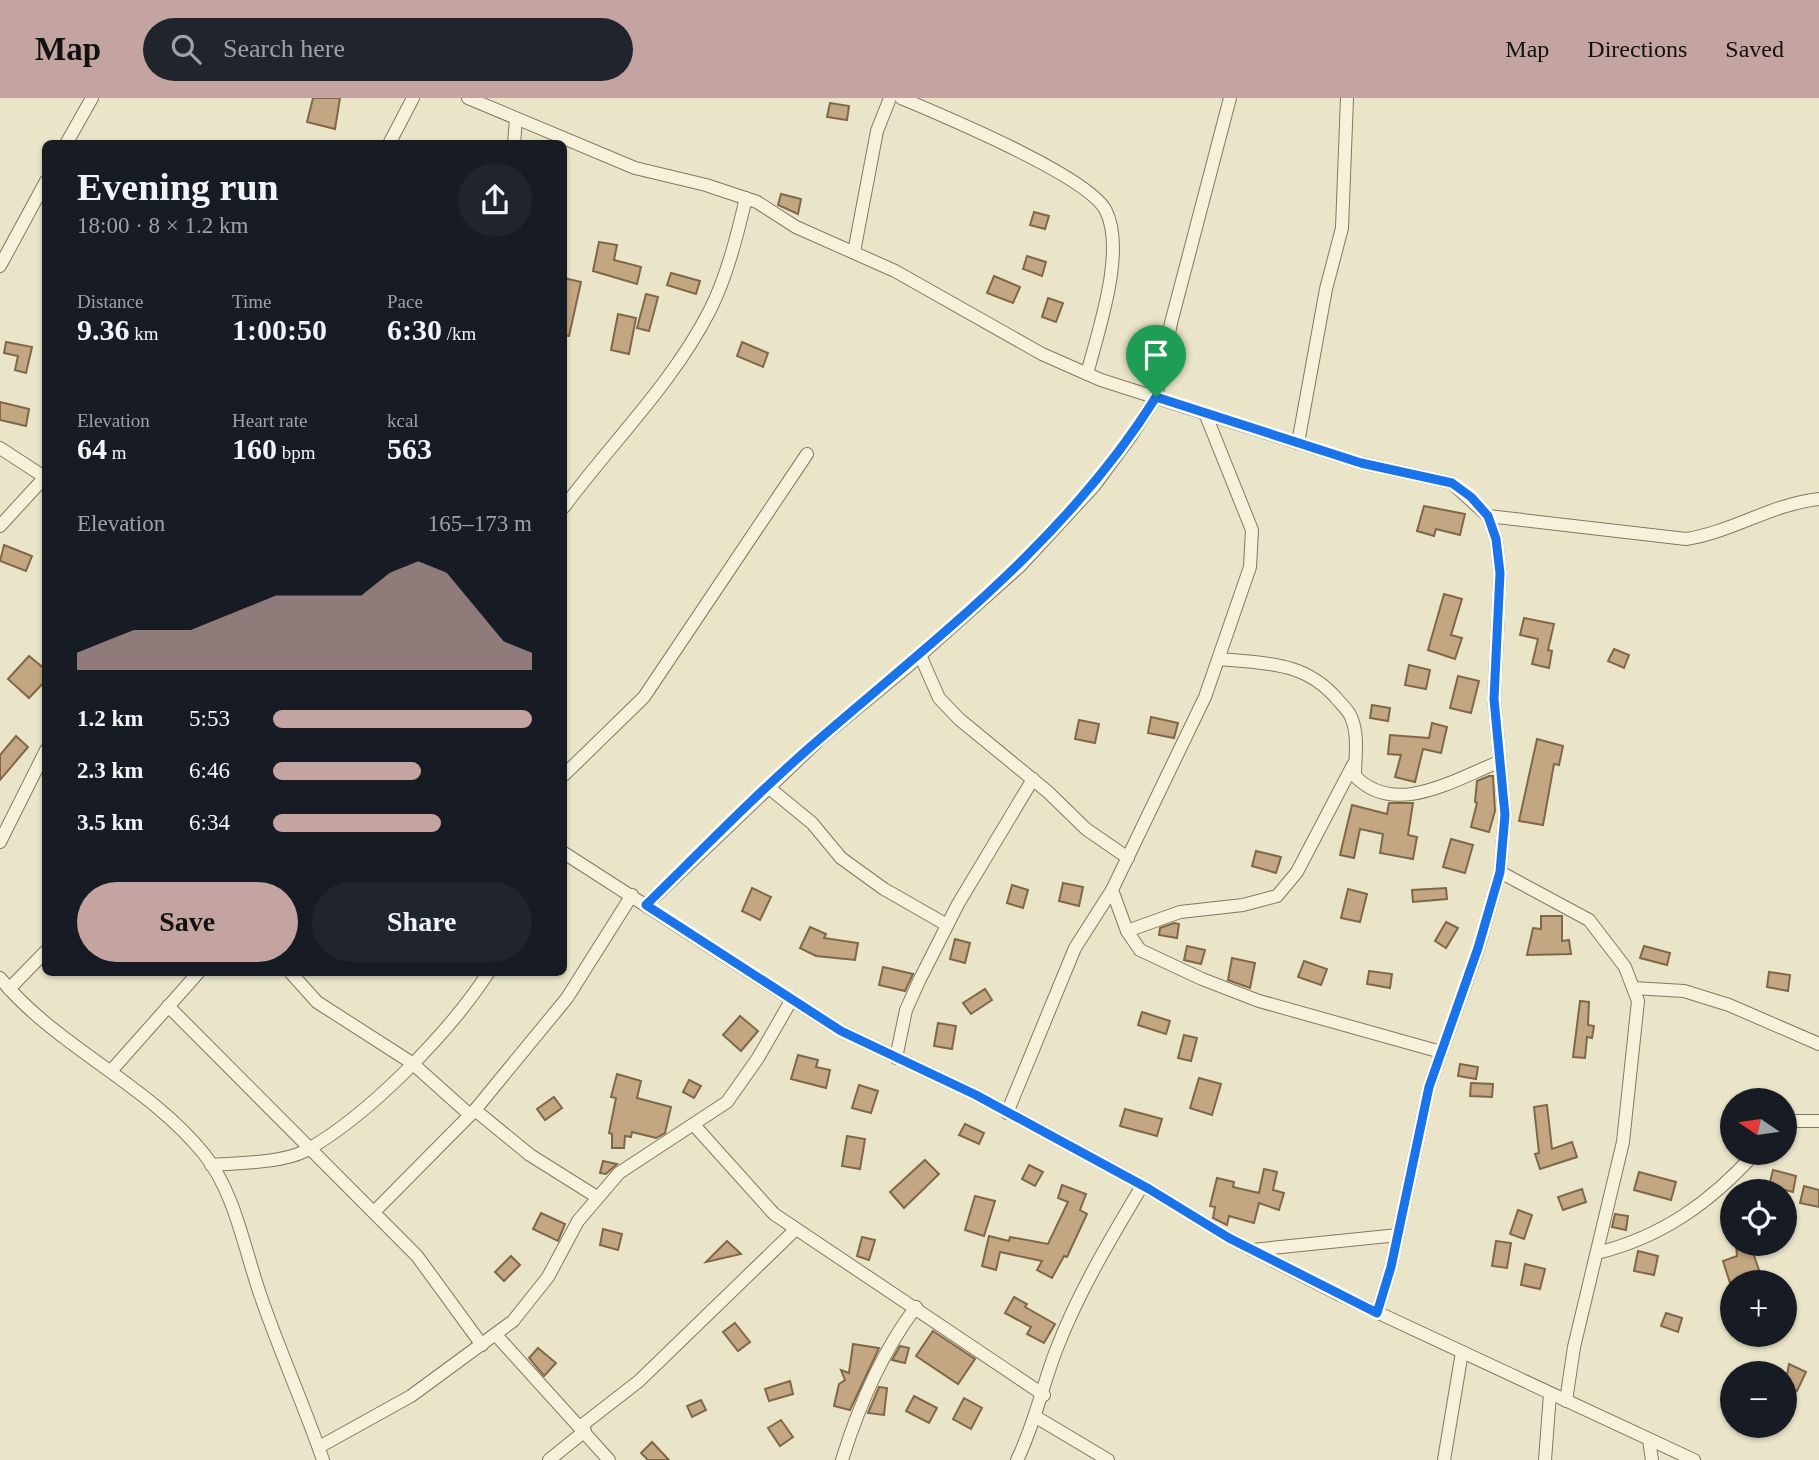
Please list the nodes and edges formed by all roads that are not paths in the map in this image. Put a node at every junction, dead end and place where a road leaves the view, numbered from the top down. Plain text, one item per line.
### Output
1 (92, 98) edge
2 (413, 98) edge
3 (468, 98) edge
4 (890, 98) edge
5 (901, 98) edge
6 (1230, 98) edge
7 (1348, 98) edge
8 (516, 119) junction
9 (68, 140) edge
10 (390, 140) edge
11 (514, 140) edge
12 (42, 188) edge
13 (746, 198) junction
14 (854, 252) junction
15 (0, 266) edge
16 (1087, 374) junction
17 (1156, 397) junction
18 (1205, 413) junction
19 (1298, 443) junction
20 (0, 448) edge
21 (807, 454) dead end
22 (42, 475) edge
23 (42, 480) edge
24 (1819, 499) edge
25 (567, 503) edge
26 (1488, 516) junction
27 (0, 526) edge
28 (920, 655) junction
29 (1220, 659) junction
30 (42, 758) edge
31 (1355, 762) junction
32 (1499, 762) junction
33 (567, 772) edge
34 (1033, 779) junction
35 (768, 787) junction
36 (0, 842) edge
37 (567, 857) edge
38 (1128, 858) junction
39 (1500, 872) junction
40 (1112, 890) junction
41 (632, 895) junction
42 (646, 905) junction
43 (947, 925) junction
44 (1127, 931) junction
45 (42, 955) edge
46 (195, 976) edge
47 (294, 976) edge
48 (485, 976) edge
49 (0, 978) edge
50 (1633, 988) junction
51 (9, 989) junction
52 (792, 999) junction
53 (168, 1006) junction
54 (1819, 1044) edge
55 (1441, 1052) junction
56 (895, 1058) junction
57 (412, 1063) junction
58 (111, 1071) junction
59 (473, 1113) junction
60 (1007, 1113) junction
61 (1797, 1121) edge
62 (1819, 1121) edge
63 (694, 1125) junction
64 (308, 1148) junction
65 (211, 1165) junction
66 (1742, 1166) edge
67 (1143, 1185) junction
68 (597, 1197) junction
69 (374, 1212) junction
70 (796, 1229) junction
71 (1398, 1235) junction
72 (1252, 1250) junction
73 (1597, 1253) junction
74 (916, 1307) junction
75 (1377, 1313) junction
76 (496, 1335) junction
77 (482, 1345) junction
78 (1462, 1352) junction
79 (1550, 1394) junction
80 (1044, 1395) junction
81 (1566, 1401) junction
82 (1036, 1417) junction
83 (583, 1428) junction
84 (1649, 1440) junction
85 (318, 1447) junction
86 (843, 1455) edge
87 (323, 1460) edge
88 (549, 1460) edge
89 (610, 1460) edge
90 (834, 1460) edge
91 (1017, 1460) edge
92 (1108, 1460) edge
93 (1444, 1460) edge
94 (1545, 1460) edge
95 (1652, 1460) edge
96 (1694, 1460) edge

1 - 9 street
2 - 10 street
3 - 8 street
4 - 14 street
5 - 16 street
6 - 17 street
7 - 19 street
8 - 11 street
8 - 13 street
12 - 15 street
13 - 14 street
13 - 25 street
14 - 16 street
16 - 17 street
17 - 18 street
17 - 28 street
18 - 19 street
18 - 29 street
19 - 26 street
20 - 22 street
21 - 33 street
23 - 27 street
24 - 26 street
26 - 32 street
28 - 34 street
28 - 35 street
29 - 31 street
29 - 38 street
30 - 36 street
31 - 32 street
31 - 44 street
32 - 39 street
34 - 38 street
34 - 43 street
35 - 42 street
35 - 43 street
37 - 41 street
38 - 40 street
39 - 50 street
39 - 55 street
40 - 44 street
40 - 60 street
41 - 42 street
41 - 59 street
42 - 52 street
43 - 56 street
44 - 55 street
45 - 51 street
46 - 53 street
47 - 57 street
48 - 57 street
49 - 51 street
50 - 54 street
50 - 73 street
51 - 58 street
52 - 56 street
52 - 63 street
53 - 58 street
53 - 64 street
55 - 71 street
56 - 60 street
57 - 59 street
57 - 64 street
58 - 65 street
59 - 68 street
59 - 69 street
60 - 67 street
61 - 62 street
63 - 68 street
63 - 70 street
64 - 65 street
64 - 69 street
65 - 85 street
66 - 73 street
67 - 72 street
67 - 80 street
68 - 76 street
69 - 77 street
70 - 74 street
70 - 83 street
71 - 72 street
71 - 75 street
72 - 75 street
73 - 81 street
74 - 80 street
74 - 86 street
75 - 78 street
76 - 77 street
76 - 83 street
77 - 85 street
78 - 79 street
78 - 93 street
79 - 81 street
79 - 94 street
80 - 82 street
81 - 84 street
82 - 91 street
82 - 92 street
83 - 88 street
83 - 89 street
84 - 95 street
84 - 96 street
85 - 87 street
86 - 90 street

